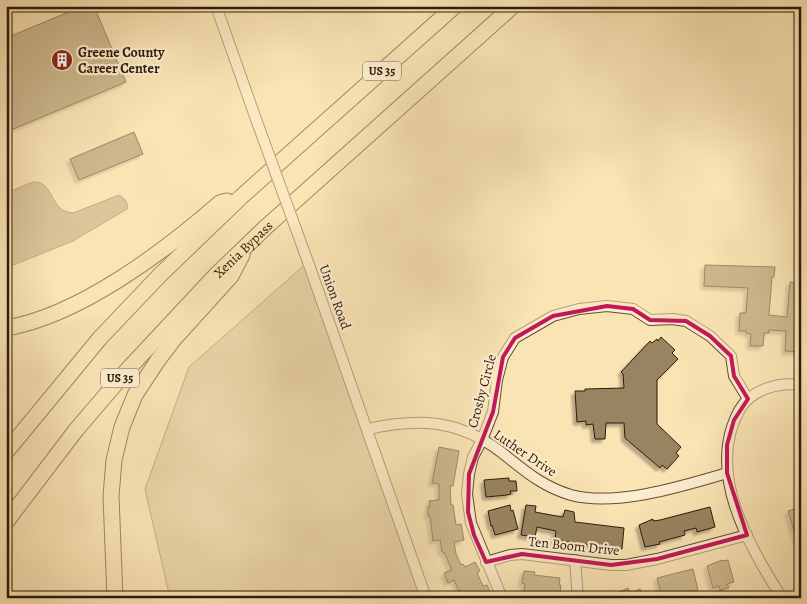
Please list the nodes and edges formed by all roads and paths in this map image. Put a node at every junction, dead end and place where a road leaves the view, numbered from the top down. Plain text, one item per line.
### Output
1 (216, 6) edge
2 (455, 6) edge
3 (513, 6) edge
4 (241, 197) junction
5 (248, 244) junction
6 (6, 328) edge
7 (801, 385) edge
8 (748, 399) junction
9 (368, 429) junction
10 (482, 440) junction
11 (6, 452) edge
12 (727, 473) junction
13 (6, 522) edge
14 (747, 535) junction
15 (575, 560) junction
16 (486, 562) junction
17 (115, 598) edge
18 (426, 598) edge
19 (502, 598) edge
20 (578, 598) edge
21 (782, 598) edge

1 - 9 street, Union Road, bridge
2 - 4 highway, US 35
3 - 5 highway, Xenia Bypass / US 35
4 - 6 highway
4 - 11 highway, US 35
5 - 13 highway, Xenia Bypass / US 35
5 - 17 highway
7 - 8 street
8 - 10 street, Crosby Circle
8 - 12 street
9 - 10 street, Luther Drive
9 - 18 street, Union Road
10 - 12 street, Luther Drive
10 - 16 street, Crosby Circle
12 - 14 street
14 - 15 street, Ten Boom Drive
14 - 21 street
15 - 16 street, Ten Boom Drive
15 - 20 street
16 - 19 street, Crosby Circle

